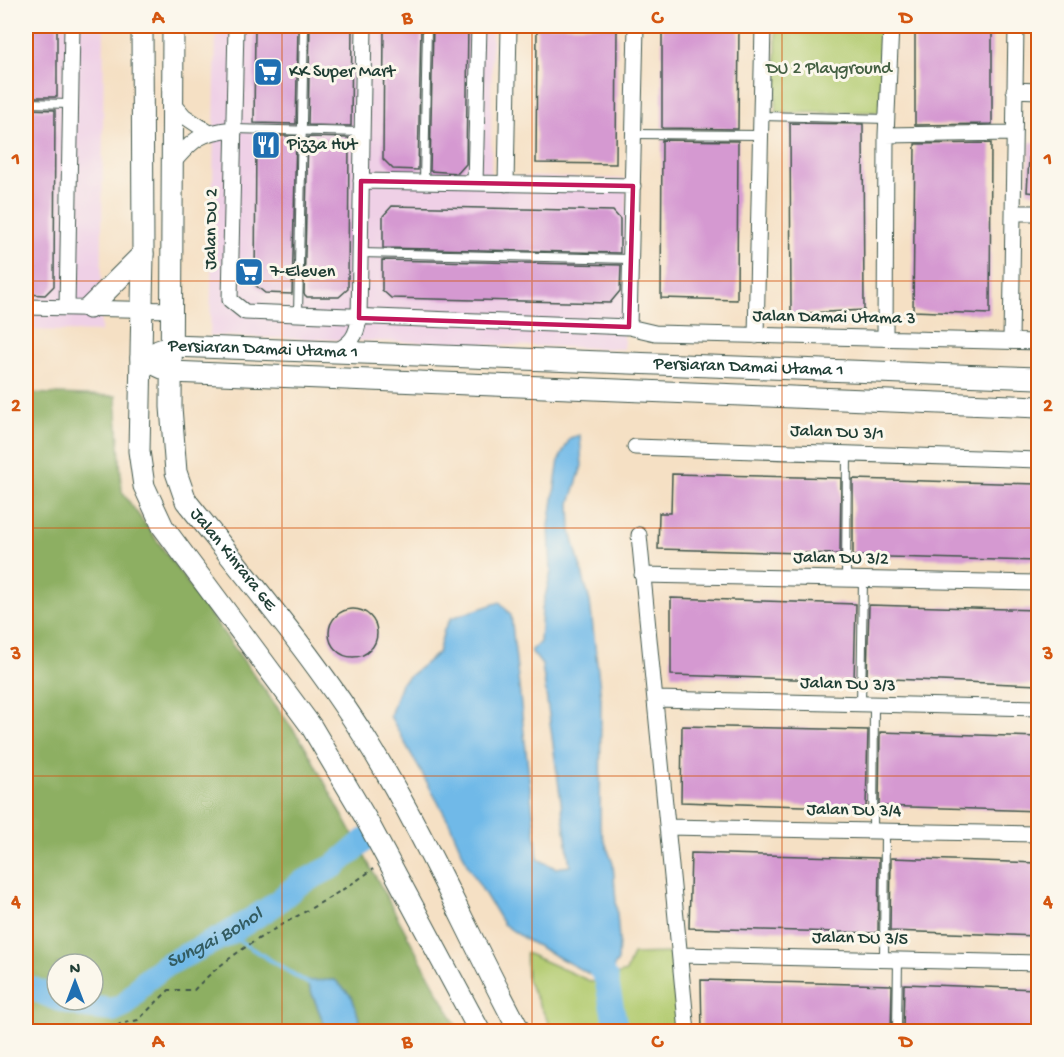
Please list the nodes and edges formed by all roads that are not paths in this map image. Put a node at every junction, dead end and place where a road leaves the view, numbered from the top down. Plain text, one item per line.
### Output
1 (72, 26) edge
2 (142, 26) edge
3 (173, 26) edge
4 (236, 26) edge
5 (304, 26) edge
6 (364, 26) edge
7 (427, 26) edge
8 (479, 26) edge
9 (509, 26) edge
10 (636, 26) edge
11 (763, 26) edge
12 (891, 26) edge
13 (1016, 26) edge
14 (1014, 90) junction
15 (1038, 91) edge
16 (172, 102) junction
17 (26, 103) edge
18 (71, 104) junction
19 (761, 116) junction
20 (888, 119) junction
21 (234, 129) junction
22 (302, 130) junction
23 (208, 132) junction
24 (362, 132) junction
25 (1013, 133) junction
26 (634, 134) junction
27 (760, 135) junction
28 (886, 135) junction
29 (172, 164) junction
30 (361, 181) junction
31 (424, 182) junction
32 (475, 183) junction
33 (506, 183) junction
34 (633, 186) junction
35 (1013, 213) junction
36 (1038, 213) edge
37 (360, 253) junction
38 (143, 254) junction
39 (631, 259) junction
40 (26, 307) edge
41 (67, 308) junction
42 (89, 308) junction
43 (142, 309) junction
44 (172, 310) junction
45 (298, 314) junction
46 (359, 318) junction
47 (629, 327) junction
48 (756, 336) junction
49 (885, 338) junction
50 (1011, 341) junction
51 (1038, 342) edge
52 (172, 346) junction
53 (212, 348) junction
54 (334, 352) junction
55 (388, 354) junction
56 (141, 358) junction
57 (171, 372) junction
58 (205, 373) junction
59 (1038, 378) edge
60 (171, 407) junction
61 (1038, 407) edge
62 (635, 447) dead end
63 (847, 453) junction
64 (1038, 460) edge
65 (639, 535) dead end
66 (642, 575) junction
67 (846, 579) junction
68 (863, 580) junction
69 (1038, 583) edge
70 (656, 699) junction
71 (867, 705) junction
72 (1038, 708) edge
73 (668, 827) junction
74 (879, 831) junction
75 (1038, 834) edge
76 (681, 955) junction
77 (891, 959) junction
78 (1038, 963) edge
79 (480, 1032) edge
80 (520, 1032) edge
81 (687, 1032) edge
82 (897, 1032) edge

1 - 18 street
2 - 38 street, Jalan Kinrara 6E
3 - 16 street, Jalan Kinrara 6E
4 - 21 street, Jalan DU 2
5 - 22 lane
6 - 24 street
7 - 31 lane
8 - 32 street
9 - 33 street
10 - 26 street
11 - 19 street
12 - 20 street
13 - 14 street
14 - 15 street
14 - 25 street
16 - 23 street
16 - 29 street, Jalan Kinrara 6E
17 - 18 lane
18 - 41 street
19 - 20 lane
19 - 27 street
20 - 28 street
21 - 22 lane
21 - 23 street
21 - 45 street, Jalan DU 2
22 - 24 lane
22 - 45 lane
23 - 29 street
24 - 30 street
25 - 28 street
25 - 35 street
26 - 27 lane
26 - 34 street
27 - 48 street
28 - 49 street
29 - 44 street, Jalan Kinrara 6E
30 - 31 street
30 - 37 street
31 - 32 street
32 - 33 street
33 - 34 street
34 - 39 street
35 - 36 street
35 - 50 street
37 - 39 lane
37 - 46 street
38 - 42 street
38 - 43 street, Jalan Kinrara 6E
39 - 47 street
40 - 41 street
41 - 42 street
42 - 43 street
43 - 44 street
43 - 56 street, Jalan Kinrara 6E
44 - 52 street, Jalan Kinrara 6E
44 - 53 street
45 - 46 street, Jalan DU 2
46 - 47 street, Jalan Damai Utama 3
46 - 54 street
46 - 55 street
47 - 48 street, Jalan Damai Utama 3
48 - 49 street, Jalan Damai Utama 3
49 - 50 street, Jalan Damai Utama 3
50 - 51 street, Jalan Damai Utama 3
52 - 53 street, Persiaran Damai Utama 1
52 - 56 street, Persiaran Damai Utama 1
52 - 57 street, Jalan Kinrara 6E
53 - 54 street, Persiaran Damai Utama 1
54 - 55 street, Persiaran Damai Utama 1
55 - 59 street, Persiaran Damai Utama 1
56 - 57 street, Persiaran Damai Utama 1
56 - 79 street, Jalan Kinrara 6E
57 - 58 street, Persiaran Damai Utama 1
57 - 60 street, Jalan Kinrara 6E
58 - 60 street
58 - 61 street, Persiaran Damai Utama 1
60 - 80 street, Jalan Kinrara 6E
62 - 63 street, Jalan DU 3/1
63 - 64 street, Jalan DU 3/1
63 - 67 lane
65 - 66 street
66 - 67 street, Jalan DU 3/2
66 - 70 street
67 - 68 street, Jalan DU 3/2
68 - 69 street, Jalan DU 3/2
68 - 71 lane
70 - 71 street, Jalan DU 3/3
70 - 73 street
71 - 72 street, Jalan DU 3/3
71 - 74 lane
73 - 74 street, Jalan DU 3/4
73 - 76 street
74 - 75 street, Jalan DU 3/4
74 - 77 lane
76 - 77 street, Jalan DU 3/5
76 - 81 street
77 - 78 street, Jalan DU 3/5
77 - 82 lane

